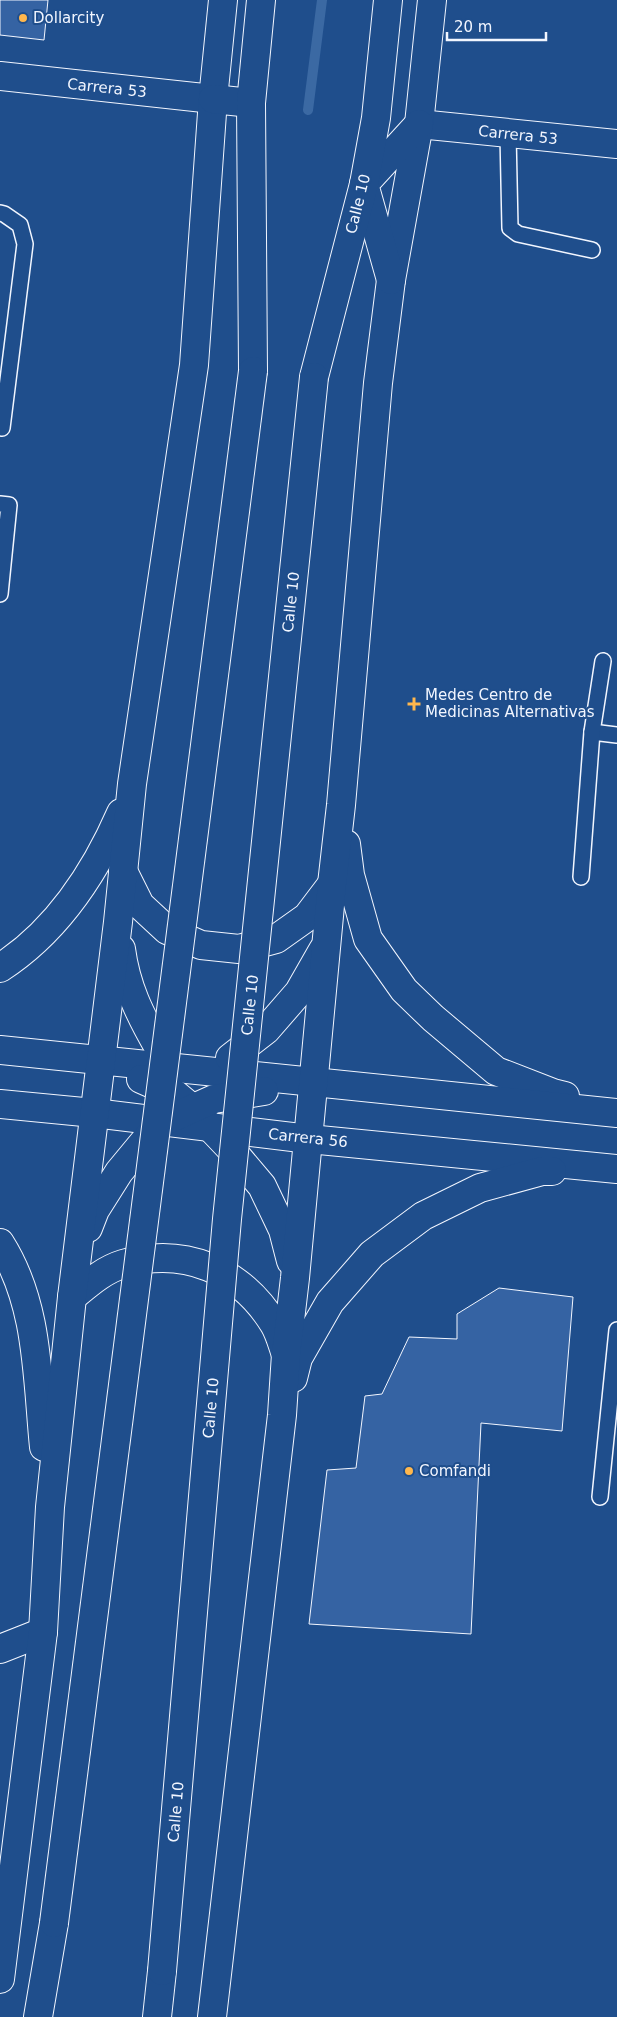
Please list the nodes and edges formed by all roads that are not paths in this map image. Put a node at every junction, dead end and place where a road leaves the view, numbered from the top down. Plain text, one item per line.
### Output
1 (223, 0) edge
2 (261, 0) edge
3 (388, 0) edge
4 (432, 0) edge
5 (0, 76) edge
6 (213, 99) junction
7 (251, 103) junction
8 (419, 124) junction
9 (508, 134) junction
10 (617, 144) edge
11 (364, 184) junction
12 (0, 214) edge
13 (592, 250) dead end
14 (391, 280) junction
15 (2, 428) dead end
16 (0, 504) edge
17 (0, 594) edge
18 (603, 661) dead end
19 (592, 732) junction
20 (617, 735) edge
21 (132, 784) junction
22 (341, 805) junction
23 (123, 871) junction
24 (581, 877) dead end
25 (332, 884) junction
26 (118, 922) junction
27 (328, 942) junction
28 (0, 968) edge
29 (0, 1050) edge
30 (101, 1061) junction
31 (314, 1082) junction
32 (196, 1093) junction
33 (0, 1104) edge
34 (617, 1108) edge
35 (94, 1113) junction
36 (617, 1113) edge
37 (165, 1122) junction
38 (309, 1138) junction
39 (611, 1169) edge
40 (0, 1243) edge
41 (78, 1252) junction
42 (295, 1278) junction
43 (72, 1297) junction
44 (617, 1330) edge
45 (286, 1354) junction
46 (613, 1398) edge
47 (282, 1415) junction
48 (600, 1497) dead end
49 (50, 1507) junction
50 (43, 1632) junction
51 (0, 1649) edge
52 (4, 1929) edge
53 (0, 1979) edge
54 (38, 2017) edge
55 (157, 2017) edge
56 (212, 2017) edge

1 - 6 street
2 - 7 street
3 - 11 street, Calle 10
4 - 8 street
5 - 6 street, Carrera 53
6 - 7 street, Carrera 53
6 - 21 street
7 - 54 street, bridge
8 - 9 street, Carrera 53
8 - 11 street
8 - 14 street
9 - 10 street, Carrera 53
9 - 13 lane
11 - 14 street
11 - 55 street, Calle 10, bridge
12 - 15 lane
14 - 22 street
16 - 17 lane
18 - 19 lane
19 - 20 lane
19 - 24 lane
21 - 23 street
21 - 28 street
22 - 25 street
22 - 34 street
23 - 25 street
23 - 26 street
25 - 27 street
26 - 30 street
26 - 32 street
27 - 31 street
27 - 32 street
29 - 30 street, Carrera 56
30 - 32 street, Carrera 56
30 - 35 street
31 - 32 street, Carrera 56
31 - 36 street, Carrera 56
31 - 38 street
32 - 35 street
32 - 37 street, Carrera 56
32 - 38 street, Carrera 56
32 - 42 street
33 - 35 street, Carrera 56
35 - 37 street, Carrera 56
35 - 41 street
37 - 41 street
38 - 39 street, Carrera 56
38 - 42 street
39 - 47 street
40 - 49 street
41 - 43 street
42 - 45 street
43 - 45 street
43 - 49 street
44 - 46 lane
45 - 47 street
46 - 48 lane
47 - 56 street
49 - 50 street
50 - 51 street
50 - 52 street
52 - 53 street

